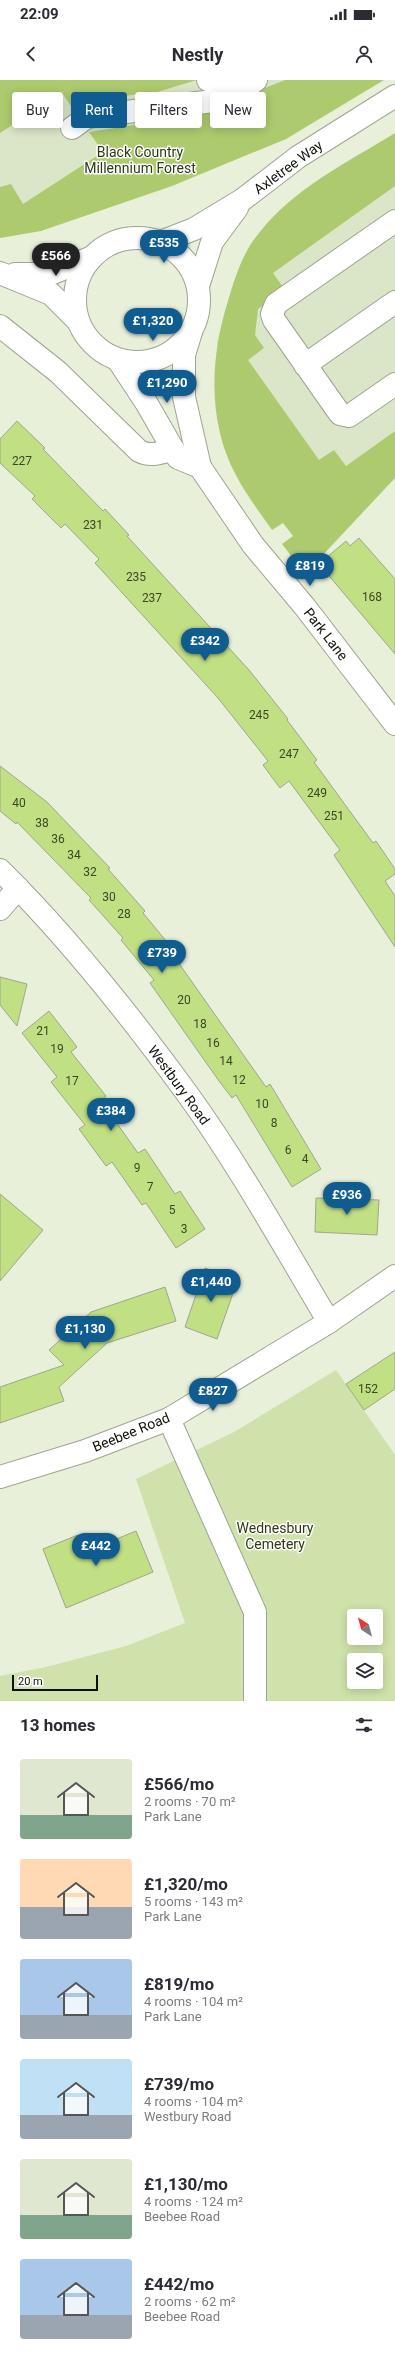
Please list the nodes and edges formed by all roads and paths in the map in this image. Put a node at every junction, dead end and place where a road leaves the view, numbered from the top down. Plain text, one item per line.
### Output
1 (208, 80) edge
2 (256, 80) edge
3 (236, 87) junction
4 (395, 96) edge
5 (127, 112) edge
6 (242, 200) junction
7 (395, 221) edge
8 (161, 242) junction
9 (90, 258) junction
10 (3, 273) edge
11 (198, 286) junction
12 (395, 302) edge
13 (78, 321) junction
14 (0, 326) edge
15 (190, 332) junction
16 (118, 360) junction
17 (305, 365) junction
18 (395, 384) edge
19 (173, 449) junction
20 (200, 467) junction
21 (395, 724) edge
22 (0, 870) edge
23 (18, 888) junction
24 (0, 909) edge
25 (395, 1276) edge
26 (329, 1322) junction
27 (169, 1419) junction
28 (0, 1477) edge
29 (255, 1701) edge

1 - 3 street
2 - 3 street
3 - 5 street
4 - 6 street, Axletree Way
6 - 8 street, Axletree Way
6 - 11 street, Axletree Way
7 - 17 street
8 - 9 street
8 - 11 street
9 - 10 street
9 - 13 street
10 - 13 street
11 - 15 street
12 - 17 street
13 - 16 street
14 - 19 street
15 - 16 street
15 - 20 street, Park Lane
16 - 19 street
17 - 18 street
19 - 20 street
20 - 21 street, Park Lane
22 - 23 street, Westbury Road
23 - 24 street
23 - 26 street, Westbury Road
25 - 26 street, Beebee Road
26 - 27 street, Beebee Road
27 - 28 street, Beebee Road
27 - 29 street

